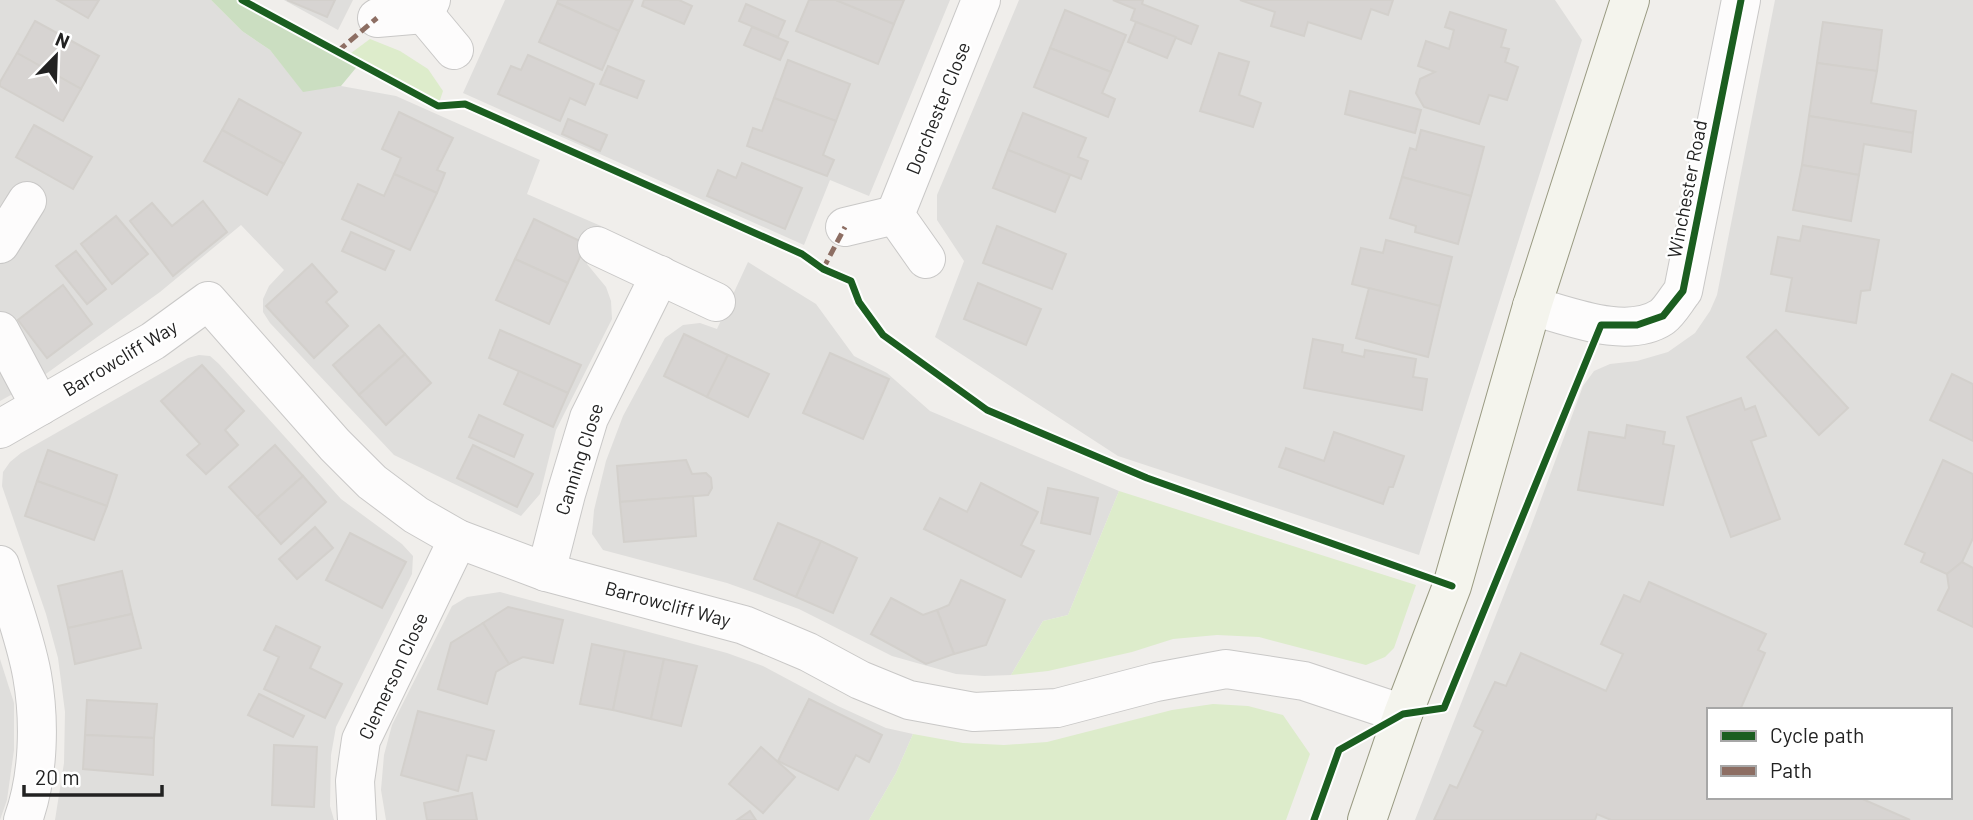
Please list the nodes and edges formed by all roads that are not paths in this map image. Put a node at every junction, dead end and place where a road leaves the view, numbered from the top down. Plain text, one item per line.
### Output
1 (981, 0) edge
2 (1630, 0) edge
3 (1741, 0) edge
4 (428, 7) edge
5 (377, 18) dead end
6 (454, 50) dead end
7 (27, 201) dead end
8 (895, 215) junction
9 (845, 227) dead end
10 (0, 244) edge
11 (597, 246) dead end
12 (926, 259) dead end
13 (660, 275) junction
14 (716, 302) dead end
15 (1532, 306) junction
16 (0, 331) edge
17 (40, 406) junction
18 (0, 429) edge
19 (458, 539) junction
20 (0, 565) edge
21 (546, 572) junction
22 (1403, 714) junction
23 (23, 820) edge
24 (358, 820) edge
25 (1367, 820) edge

1 - 8 street, Dorchester Close
2 - 15 street
3 - 15 street, Winchester Road
4 - 5 street
4 - 6 street
7 - 10 street
8 - 9 street
8 - 12 street
11 - 13 street
13 - 14 street
13 - 21 street, Canning Close
15 - 22 street
16 - 17 street, Barrowcliff Way
17 - 18 street, Barrowcliff Way
17 - 19 street, Barrowcliff Way
19 - 21 street, Barrowcliff Way
19 - 24 street, Clemerson Close
20 - 23 street
21 - 22 street, Barrowcliff Way
22 - 25 street

